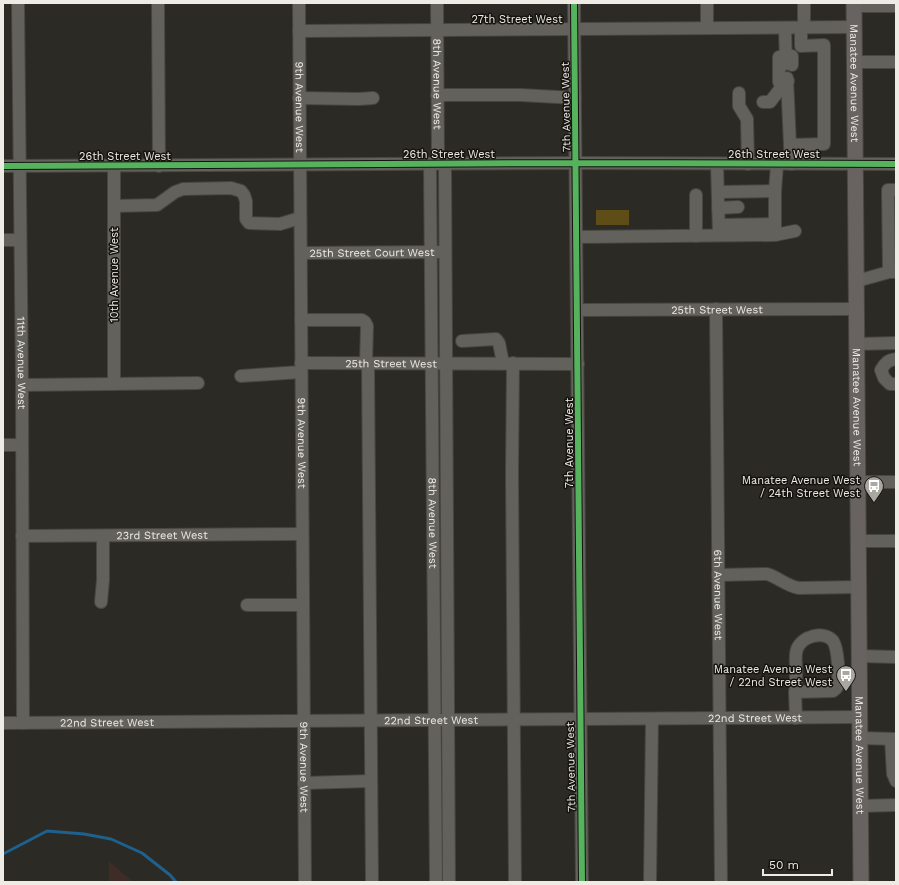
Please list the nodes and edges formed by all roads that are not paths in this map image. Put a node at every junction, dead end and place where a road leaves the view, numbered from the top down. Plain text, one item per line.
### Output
1 (18, 3) edge
2 (158, 3) edge
3 (299, 3) edge
4 (437, 3) edge
5 (574, 3) edge
6 (707, 3) edge
7 (804, 3) edge
8 (854, 5) edge
9 (896, 6) edge
10 (803, 27) junction
11 (854, 27) junction
12 (707, 28) junction
13 (785, 28) junction
14 (575, 29) junction
15 (437, 30) junction
16 (299, 31) junction
17 (855, 62) junction
18 (896, 62) edge
19 (788, 81) junction
20 (739, 93) dead end
21 (437, 95) junction
22 (299, 98) junction
23 (373, 98) dead end
24 (576, 98) junction
25 (763, 102) dead end
26 (790, 145) junction
27 (576, 163) junction
28 (437, 164) junction
29 (717, 164) junction
30 (748, 164) junction
31 (777, 164) junction
32 (791, 164) junction
33 (896, 164) edge
34 (300, 165) junction
35 (856, 165) junction
36 (3, 166) edge
37 (20, 166) junction
38 (114, 166) junction
39 (159, 166) junction
40 (896, 190) edge
41 (775, 191) junction
42 (718, 192) junction
43 (696, 195) dead end
44 (114, 206) junction
45 (738, 207) dead end
46 (718, 208) junction
47 (300, 218) junction
48 (280, 224) junction
49 (719, 230) junction
50 (775, 230) junction
51 (795, 231) dead end
52 (300, 234) junction
53 (696, 236) junction
54 (577, 237) junction
55 (3, 240) edge
56 (20, 240) junction
57 (431, 252) junction
58 (444, 252) junction
59 (300, 253) junction
60 (892, 272) edge
61 (857, 281) junction
62 (716, 309) junction
63 (857, 309) junction
64 (578, 310) junction
65 (301, 320) junction
66 (462, 341) dead end
67 (896, 343) edge
68 (857, 344) junction
69 (896, 359) edge
70 (367, 363) junction
71 (432, 363) junction
72 (445, 363) junction
73 (508, 363) junction
74 (578, 364) junction
75 (301, 368) junction
76 (242, 376) dead end
77 (198, 383) dead end
78 (114, 384) junction
79 (896, 384) edge
80 (22, 385) junction
81 (3, 445) edge
82 (22, 445) junction
83 (858, 482) junction
84 (896, 482) edge
85 (302, 534) junction
86 (22, 536) junction
87 (103, 536) junction
88 (896, 540) edge
89 (859, 541) junction
90 (718, 575) junction
91 (859, 587) junction
92 (101, 602) dead end
93 (247, 605) dead end
94 (303, 605) junction
95 (859, 656) junction
96 (896, 657) edge
97 (795, 692) junction
98 (720, 718) junction
99 (796, 718) junction
100 (860, 718) junction
101 (652, 719) junction
102 (371, 720) junction
103 (434, 720) junction
104 (513, 720) junction
105 (580, 720) junction
106 (304, 721) junction
107 (448, 721) junction
108 (3, 723) edge
109 (23, 723) junction
110 (860, 738) junction
111 (894, 739) edge
112 (371, 781) junction
113 (896, 781) edge
114 (304, 783) junction
115 (896, 805) edge
116 (860, 806) junction
117 (305, 882) edge
118 (372, 882) edge
119 (436, 882) edge
120 (449, 882) edge
121 (515, 882) edge
122 (582, 882) edge
123 (650, 882) edge
124 (720, 882) edge
125 (861, 882) edge

1 - 37 street, 11th Avenue West
2 - 39 street
3 - 16 street, 9th Avenue West
4 - 15 street, 8th Avenue West
5 - 14 street, 7th Avenue West
6 - 12 street
7 - 10 street
8 - 9 street
8 - 11 main road, Manatee Avenue West
10 - 11 street, 27th Street West
10 - 13 street, 27th Street West
10 - 26 street
11 - 17 main road, Manatee Avenue West
12 - 13 street, 27th Street West
12 - 14 street, 27th Street West
13 - 19 street
14 - 15 street, 27th Street West
14 - 24 street, 7th Avenue West
15 - 16 street, 27th Street West
15 - 21 street, 8th Avenue West
16 - 22 street, 9th Avenue West
17 - 18 street
17 - 35 main road, Manatee Avenue West
19 - 25 street
19 - 26 street
20 - 30 street
21 - 24 street
21 - 28 street, 8th Avenue West
22 - 23 street
22 - 34 street, 9th Avenue West
24 - 27 street, 7th Avenue West
26 - 32 street
27 - 28 street, 26th Street West
27 - 29 street, 26th Street West
27 - 54 street, 7th Avenue West
28 - 34 street, 26th Street West
28 - 57 street, 8th Avenue West
28 - 58 street, 8th Avenue West
29 - 30 street, 26th Street West
29 - 42 street
30 - 31 street, 26th Street West
31 - 32 street, 26th Street West
31 - 41 street
32 - 35 street, 26th Street West
33 - 35 street, 26th Street West
34 - 39 street, 26th Street West
34 - 47 street, 9th Avenue West
35 - 61 main road, Manatee Avenue West
36 - 37 street, 26th Street West
37 - 38 street, 26th Street West
37 - 56 street, 11th Avenue West
38 - 39 street, 26th Street West
38 - 44 street, 10th Avenue West
40 - 60 street
41 - 42 street
41 - 50 street
42 - 46 street
43 - 53 street
44 - 48 street
44 - 78 street, 10th Avenue West
45 - 46 street
46 - 49 street
47 - 48 street
47 - 52 street, 9th Avenue West
48 - 52 street
49 - 50 street
49 - 53 street
50 - 51 street
52 - 59 street, 9th Avenue West
53 - 54 street
54 - 64 street, 7th Avenue West
55 - 56 street
56 - 80 street, 11th Avenue West
57 - 58 street, 25th Street Court West
57 - 59 street, 25th Street Court West
57 - 71 street, 8th Avenue West
58 - 72 street, 8th Avenue West
59 - 65 street, 9th Avenue West
60 - 61 street
61 - 63 main road, Manatee Avenue West
62 - 63 street, 25th Street West
62 - 64 street, 25th Street West
62 - 90 street, 6th Avenue West
63 - 68 main road, Manatee Avenue West
64 - 74 street, 7th Avenue West
65 - 70 street
65 - 75 street, 9th Avenue West
66 - 73 street
67 - 68 street
68 - 83 main road, Manatee Avenue West
69 - 79 street
70 - 71 street, 25th Street West
70 - 75 street, 25th Street West
70 - 102 street
71 - 72 street, 25th Street West
71 - 103 street, 8th Avenue West
72 - 73 street, 25th Street West
72 - 107 street, 8th Avenue West
73 - 74 street, 25th Street West
73 - 104 street
74 - 105 street, 7th Avenue West
75 - 76 street, 25th Street West
75 - 85 street, 9th Avenue West
77 - 78 street
78 - 80 street
80 - 82 street, 11th Avenue West
81 - 82 street
82 - 86 street, 11th Avenue West
83 - 84 street
83 - 89 main road, Manatee Avenue West
85 - 87 street, 23rd Street West
85 - 94 street, 9th Avenue West
86 - 87 street, 23rd Street West
86 - 109 street, 11th Avenue West
87 - 92 street
88 - 89 street
89 - 91 main road, Manatee Avenue West
90 - 91 street
90 - 98 street, 6th Avenue West
91 - 95 main road, Manatee Avenue West
93 - 94 street
94 - 106 street, 9th Avenue West
95 - 96 street
95 - 100 main road, Manatee Avenue West
97 - 97 street
97 - 99 street
98 - 99 street, 22nd Street West
98 - 101 street, 22nd Street West
98 - 124 street, 6th Avenue West
99 - 100 street, 22nd Street West
100 - 110 main road, Manatee Avenue West
101 - 105 street, 22nd Street West
101 - 123 street
102 - 103 street, 22nd Street West
102 - 106 street, 22nd Street West
102 - 112 street
103 - 107 street, 22nd Street West
103 - 119 street, 8th Avenue West
104 - 105 street, 22nd Street West
104 - 107 street, 22nd Street West
104 - 121 street
105 - 122 street, 7th Avenue West
106 - 109 street, 22nd Street West
106 - 114 street, 9th Avenue West
107 - 120 street, 8th Avenue West
108 - 109 street, 22nd Street West
110 - 111 street
110 - 116 main road, Manatee Avenue West
111 - 113 street
112 - 114 street
112 - 118 street
114 - 117 street, 9th Avenue West
115 - 116 street
116 - 125 main road, Manatee Avenue West

